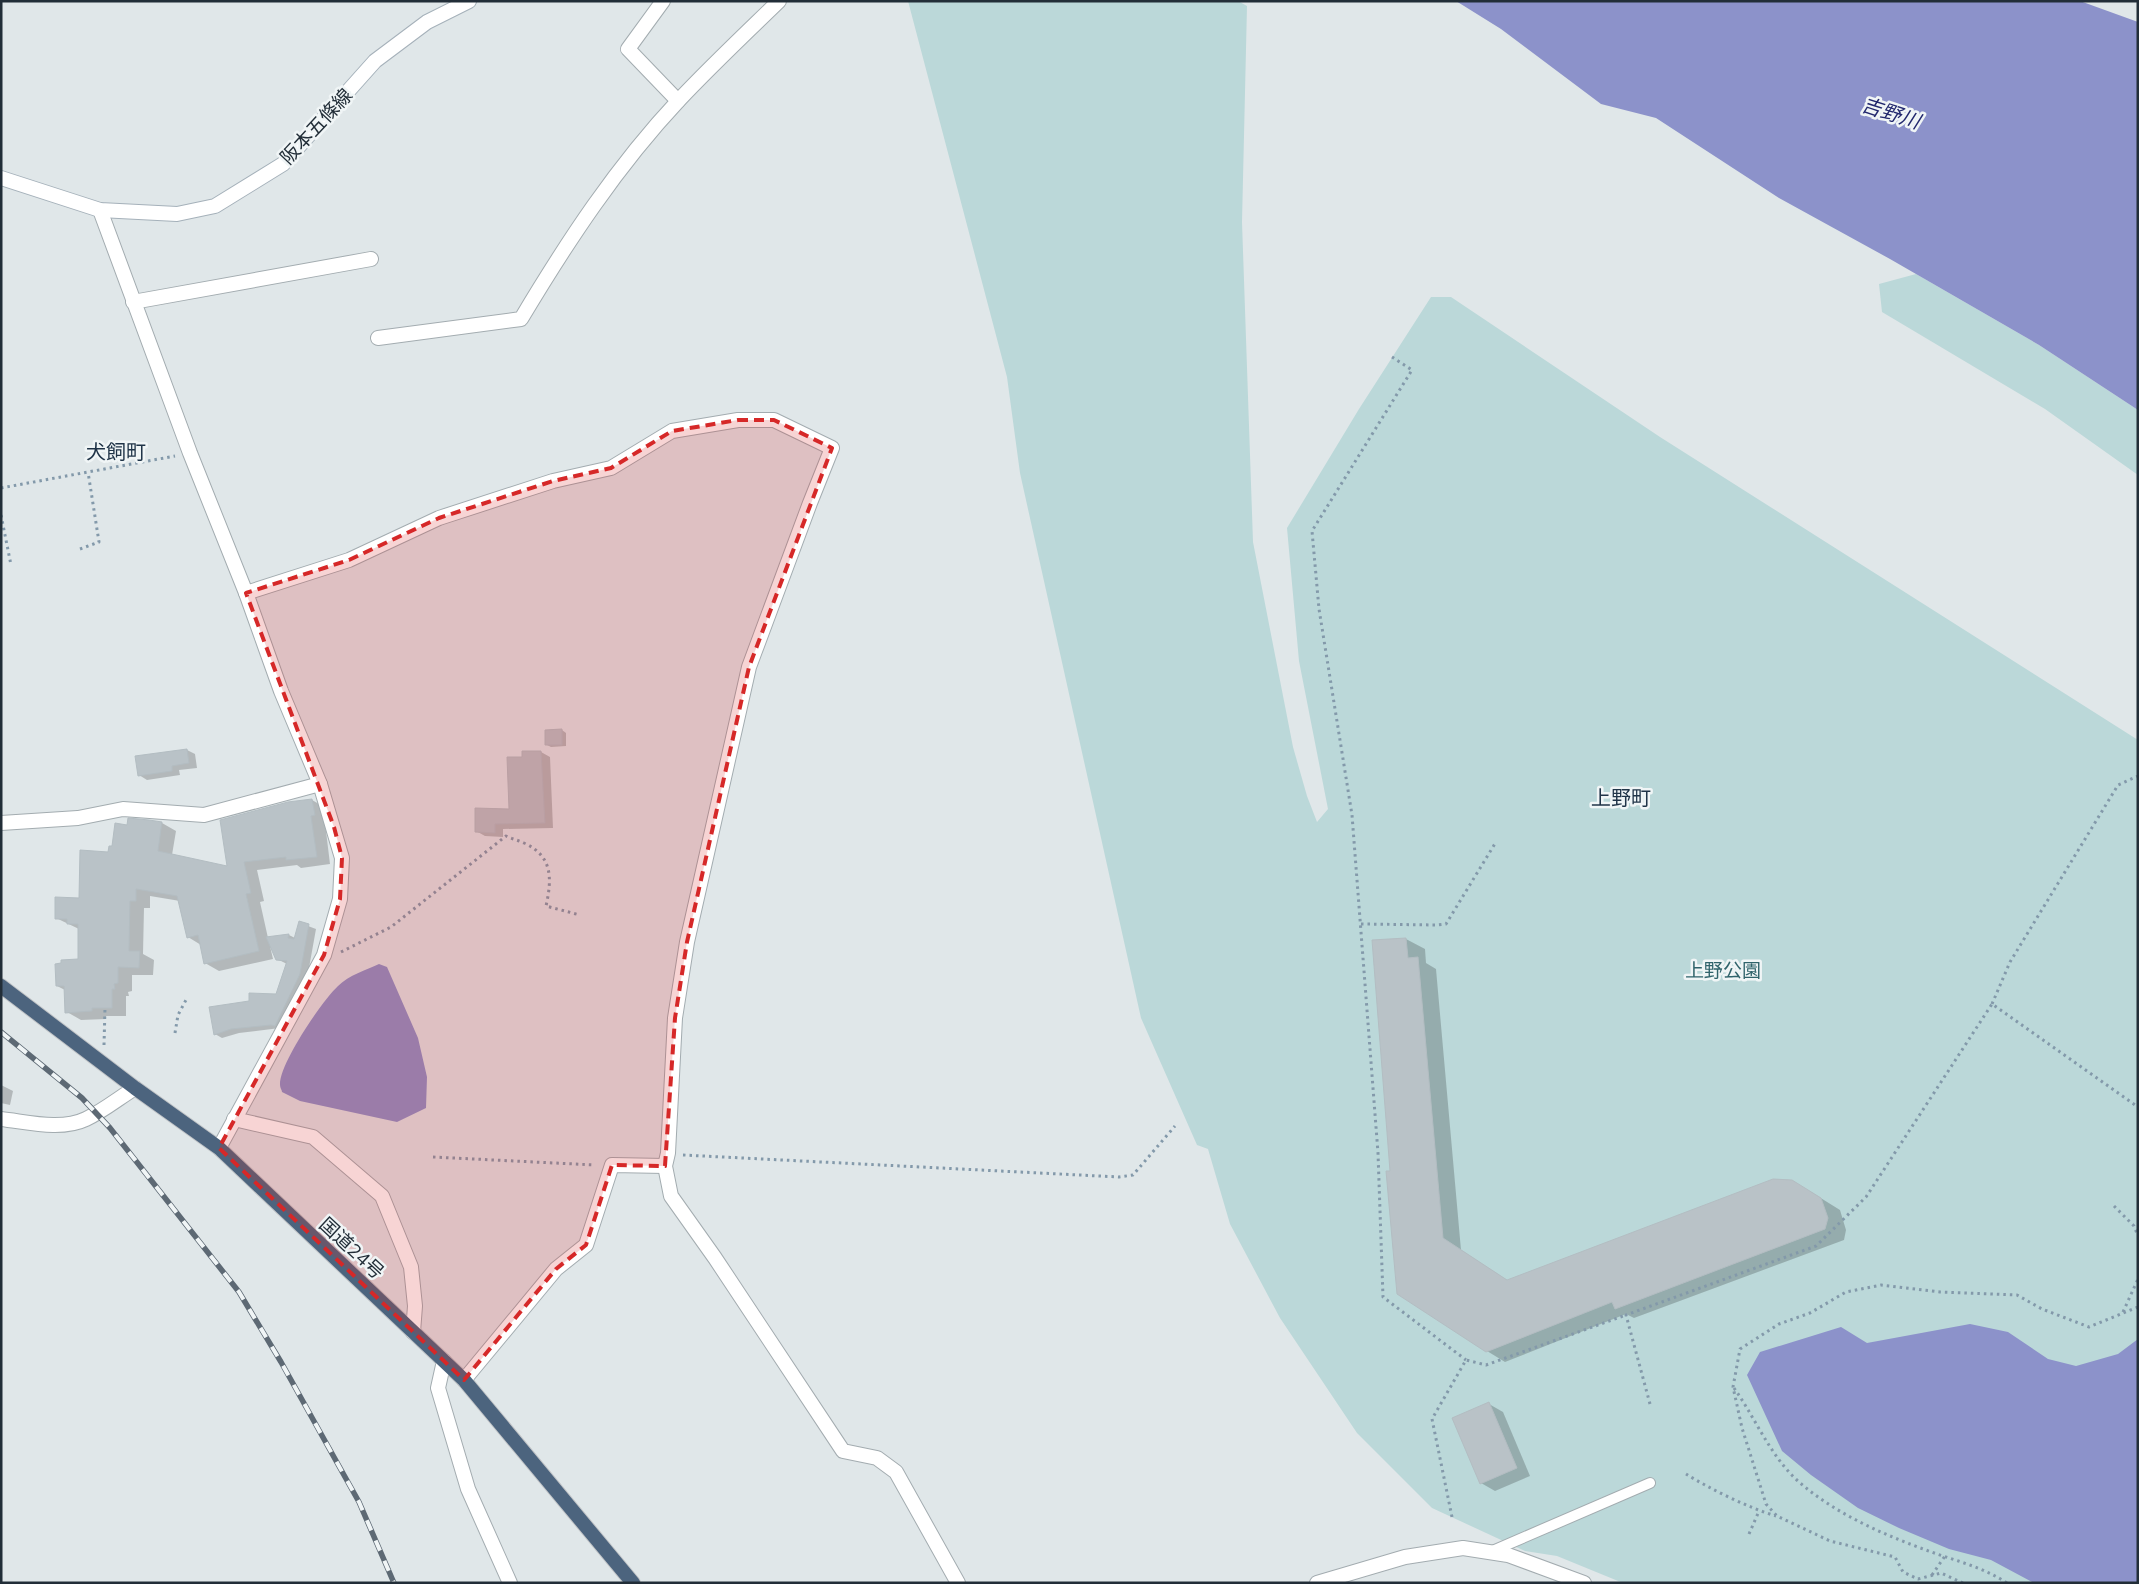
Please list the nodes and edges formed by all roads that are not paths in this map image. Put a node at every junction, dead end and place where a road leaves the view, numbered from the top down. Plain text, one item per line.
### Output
1 (469, 1) edge
2 (663, 1) edge
3 (779, 1) edge
4 (678, 101) junction
5 (1, 178) edge
6 (100, 210) junction
7 (371, 259) dead end
8 (132, 302) junction
9 (378, 338) dead end
10 (246, 593) junction
11 (320, 784) junction
12 (1, 823) edge
13 (1, 986) edge
14 (136, 1088) junction
15 (1, 1119) edge
16 (234, 1119) junction
17 (219, 1148) junction
18 (666, 1160) junction
19 (413, 1332) junction
20 (444, 1361) junction
21 (464, 1380) junction
22 (1650, 1483) dead end
23 (1489, 1552) junction
24 (510, 1583) edge
25 (634, 1583) edge
26 (958, 1583) edge
27 (1318, 1583) edge
28 (1584, 1583) edge

1 - 6 street, 阪本五條線
2 - 4 street
3 - 4 street
4 - 9 street
5 - 6 street, 阪本五條線
6 - 8 street
7 - 8 street
8 - 10 street
10 - 11 street
10 - 18 street
11 - 12 street
11 - 16 street
13 - 14 highway, 国道24号
14 - 15 street
14 - 17 highway, 国道24号
16 - 17 street
16 - 19 street
17 - 19 highway, 国道24号
18 - 21 street
18 - 26 street
19 - 20 highway, 国道24号
20 - 21 highway, 国道24号
20 - 24 street
21 - 25 highway, 国道24号
22 - 23 lane
23 - 27 street
23 - 28 street

